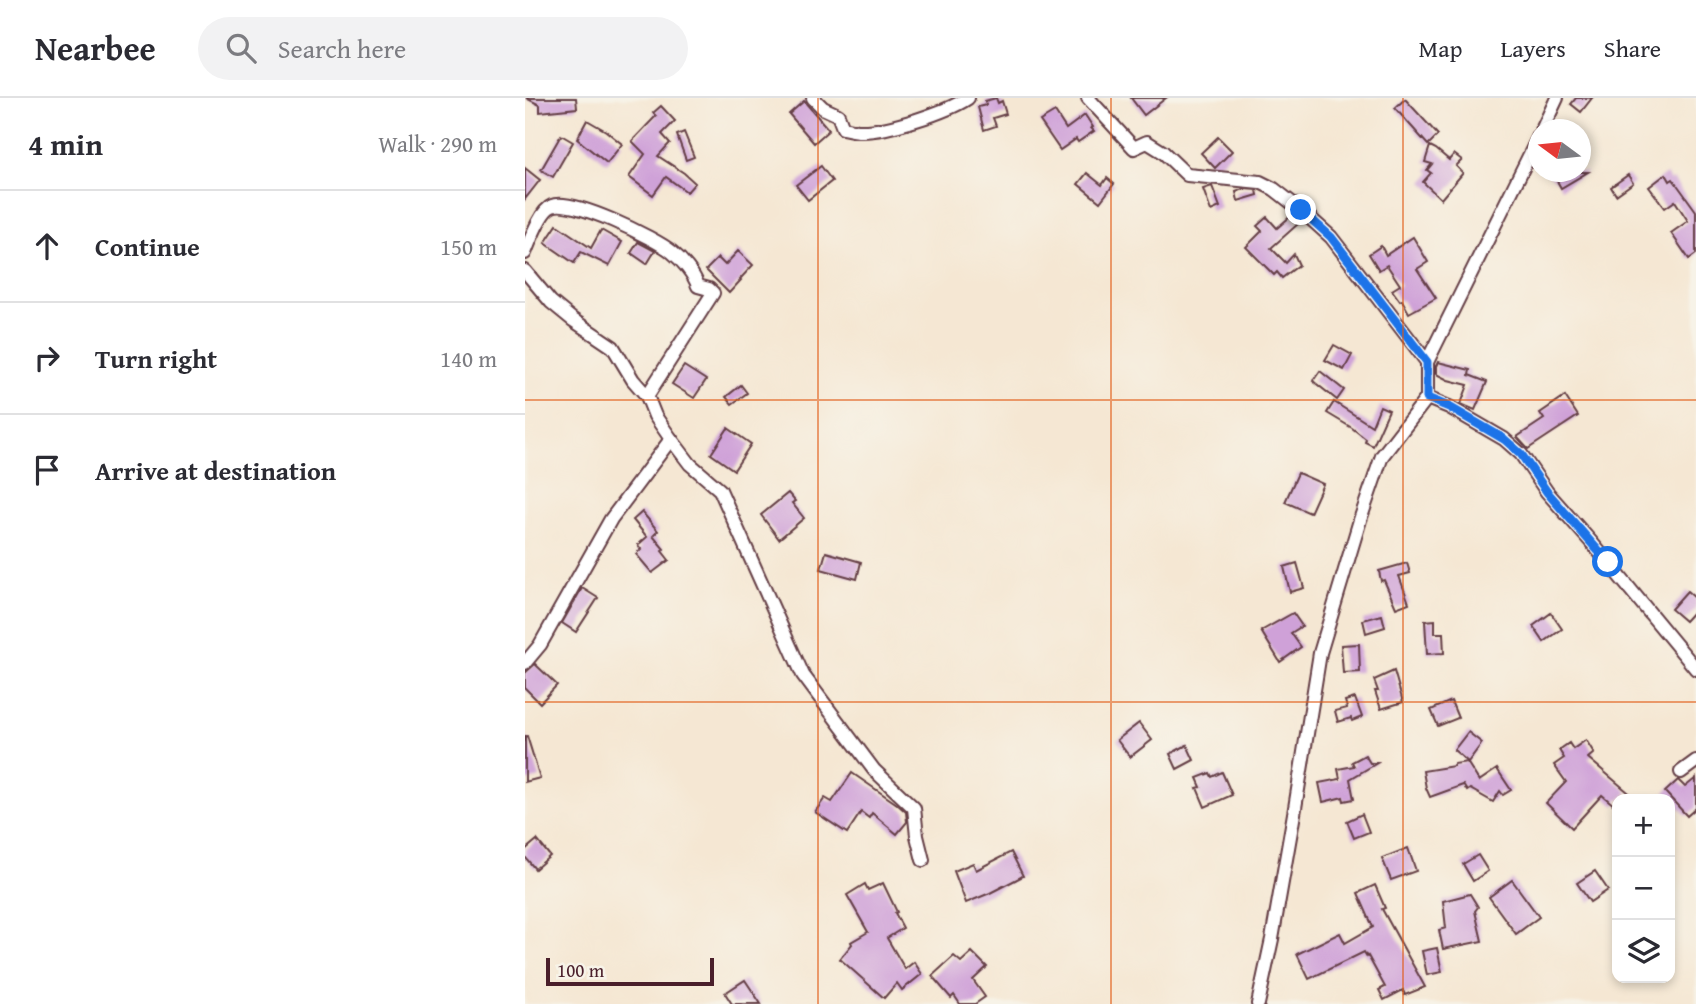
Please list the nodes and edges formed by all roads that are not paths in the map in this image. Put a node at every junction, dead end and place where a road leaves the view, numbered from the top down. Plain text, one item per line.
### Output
1 (813, 98) edge
2 (968, 98) edge
3 (1088, 98) edge
4 (1557, 98) edge
5 (1547, 119) edge
6 (1528, 156) edge
7 (525, 253) edge
8 (525, 271) edge
9 (1427, 362) junction
10 (647, 396) junction
11 (1427, 398) junction
12 (670, 439) junction
13 (525, 663) edge
14 (1696, 669) edge
15 (1696, 761) edge
16 (1681, 772) dead end
17 (923, 860) dead end
18 (1258, 1004) edge

1 - 2 street
3 - 9 street
4 - 5 street
6 - 9 street
7 - 10 street
8 - 10 street
9 - 11 street
10 - 12 street
11 - 14 street
11 - 18 street
12 - 13 street
12 - 17 street
15 - 16 street

